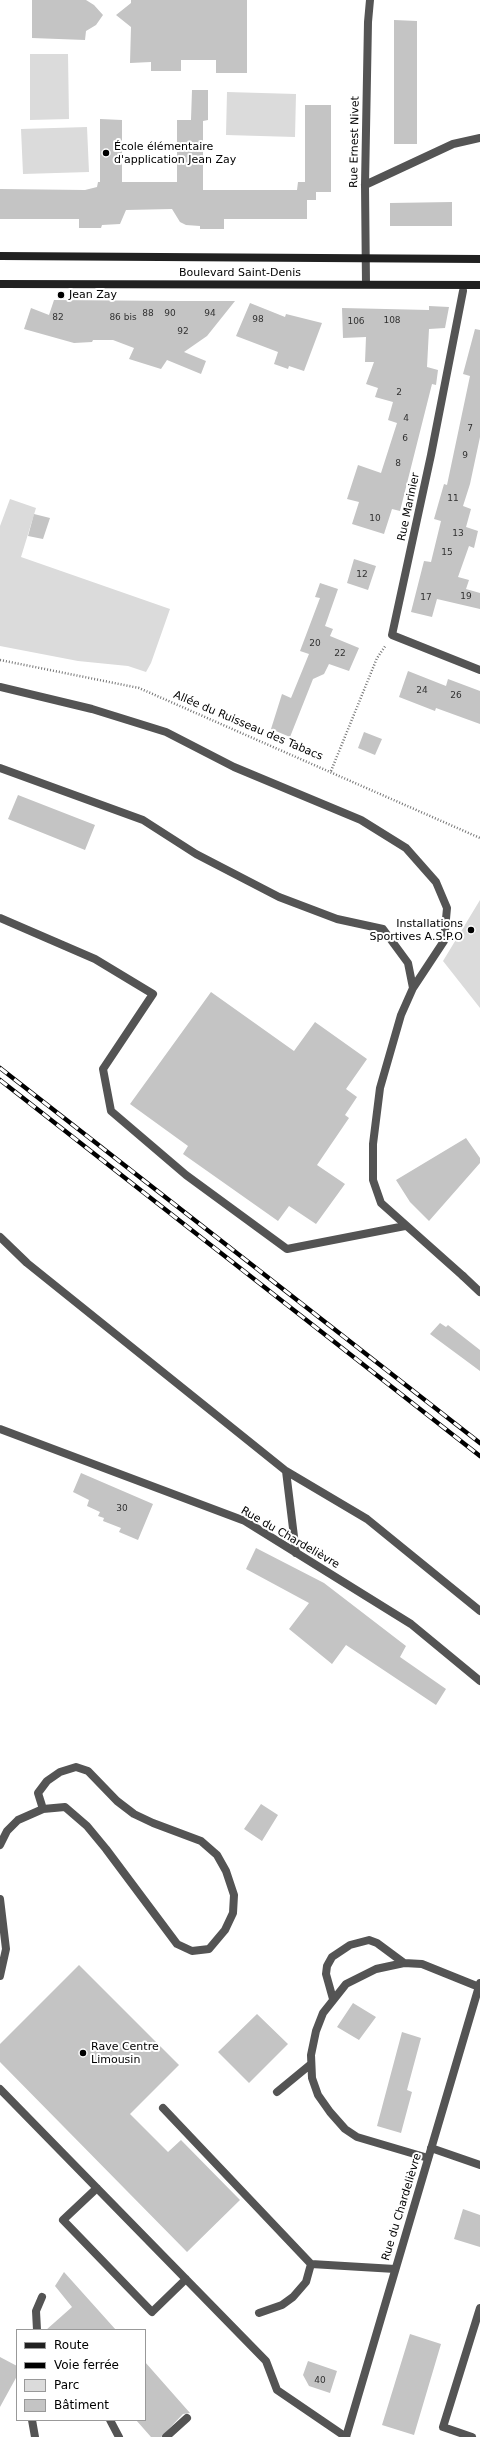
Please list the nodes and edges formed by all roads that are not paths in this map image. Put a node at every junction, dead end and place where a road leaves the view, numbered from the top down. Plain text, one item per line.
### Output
1 (370, 0) edge
2 (480, 138) edge
3 (365, 186) junction
4 (0, 256) edge
5 (365, 258) junction
6 (480, 259) edge
7 (0, 284) edge
8 (366, 284) junction
9 (480, 286) edge
10 (464, 291) dead end
11 (480, 670) edge
12 (0, 687) edge
13 (0, 768) edge
14 (0, 918) edge
15 (413, 988) junction
16 (405, 1226) junction
17 (0, 1237) edge
18 (480, 1292) edge
19 (0, 1428) edge
20 (286, 1471) junction
21 (296, 1553) junction
22 (480, 1611) edge
23 (480, 1681) edge
24 (43, 1809) junction
25 (0, 1845) edge
26 (0, 1899) edge
27 (404, 1963) junction
28 (0, 1976) edge
29 (479, 1985) edge
30 (333, 1999) junction
31 (312, 2064) junction
32 (0, 2089) edge
33 (277, 2092) dead end
34 (163, 2108) dead end
35 (431, 2148) junction
36 (428, 2158) junction
37 (480, 2165) edge
38 (97, 2188) junction
39 (311, 2264) junction
40 (395, 2269) junction
41 (186, 2280) junction
42 (42, 2297) dead end
43 (480, 2308) edge
44 (259, 2313) dead end
45 (37, 2329) edge
46 (187, 2418) dead end
47 (32, 2421) edge
48 (111, 2421) edge
49 (170, 2435) edge
50 (35, 2437) edge
51 (120, 2437) edge
52 (346, 2437) edge
53 (472, 2437) edge

1 - 3 street, Rue Ernest Nivet
2 - 3 street
3 - 5 street, Rue Ernest Nivet
4 - 5 main road, Boulevard Saint-Denis
5 - 6 main road, Boulevard Saint-Denis
5 - 8 street, Rue Ernest Nivet
7 - 8 main road, Boulevard Saint-Denis
8 - 9 main road, Boulevard Saint-Denis
10 - 11 street, Rue Marinier
12 - 15 street
13 - 15 street
14 - 16 street
15 - 16 street
16 - 18 street
17 - 20 street
19 - 21 street, Rue du Chardelièvre
20 - 21 street
20 - 22 street
21 - 23 street, Rue du Chardelièvre
24 - 24 street
24 - 25 street
26 - 28 street
27 - 29 street
27 - 30 street
27 - 30 street
29 - 35 street, Rue du Chardelièvre
30 - 31 street
31 - 33 street
31 - 36 street
32 - 38 street
34 - 39 street
35 - 36 street, Rue du Chardelièvre
35 - 37 street
36 - 40 street, Rue du Chardelièvre
38 - 41 street
38 - 41 street
39 - 40 street
39 - 44 street
40 - 52 street, Rue du Chardelièvre
41 - 52 street
42 - 45 street
43 - 53 street
46 - 49 street
47 - 50 street
48 - 51 street

